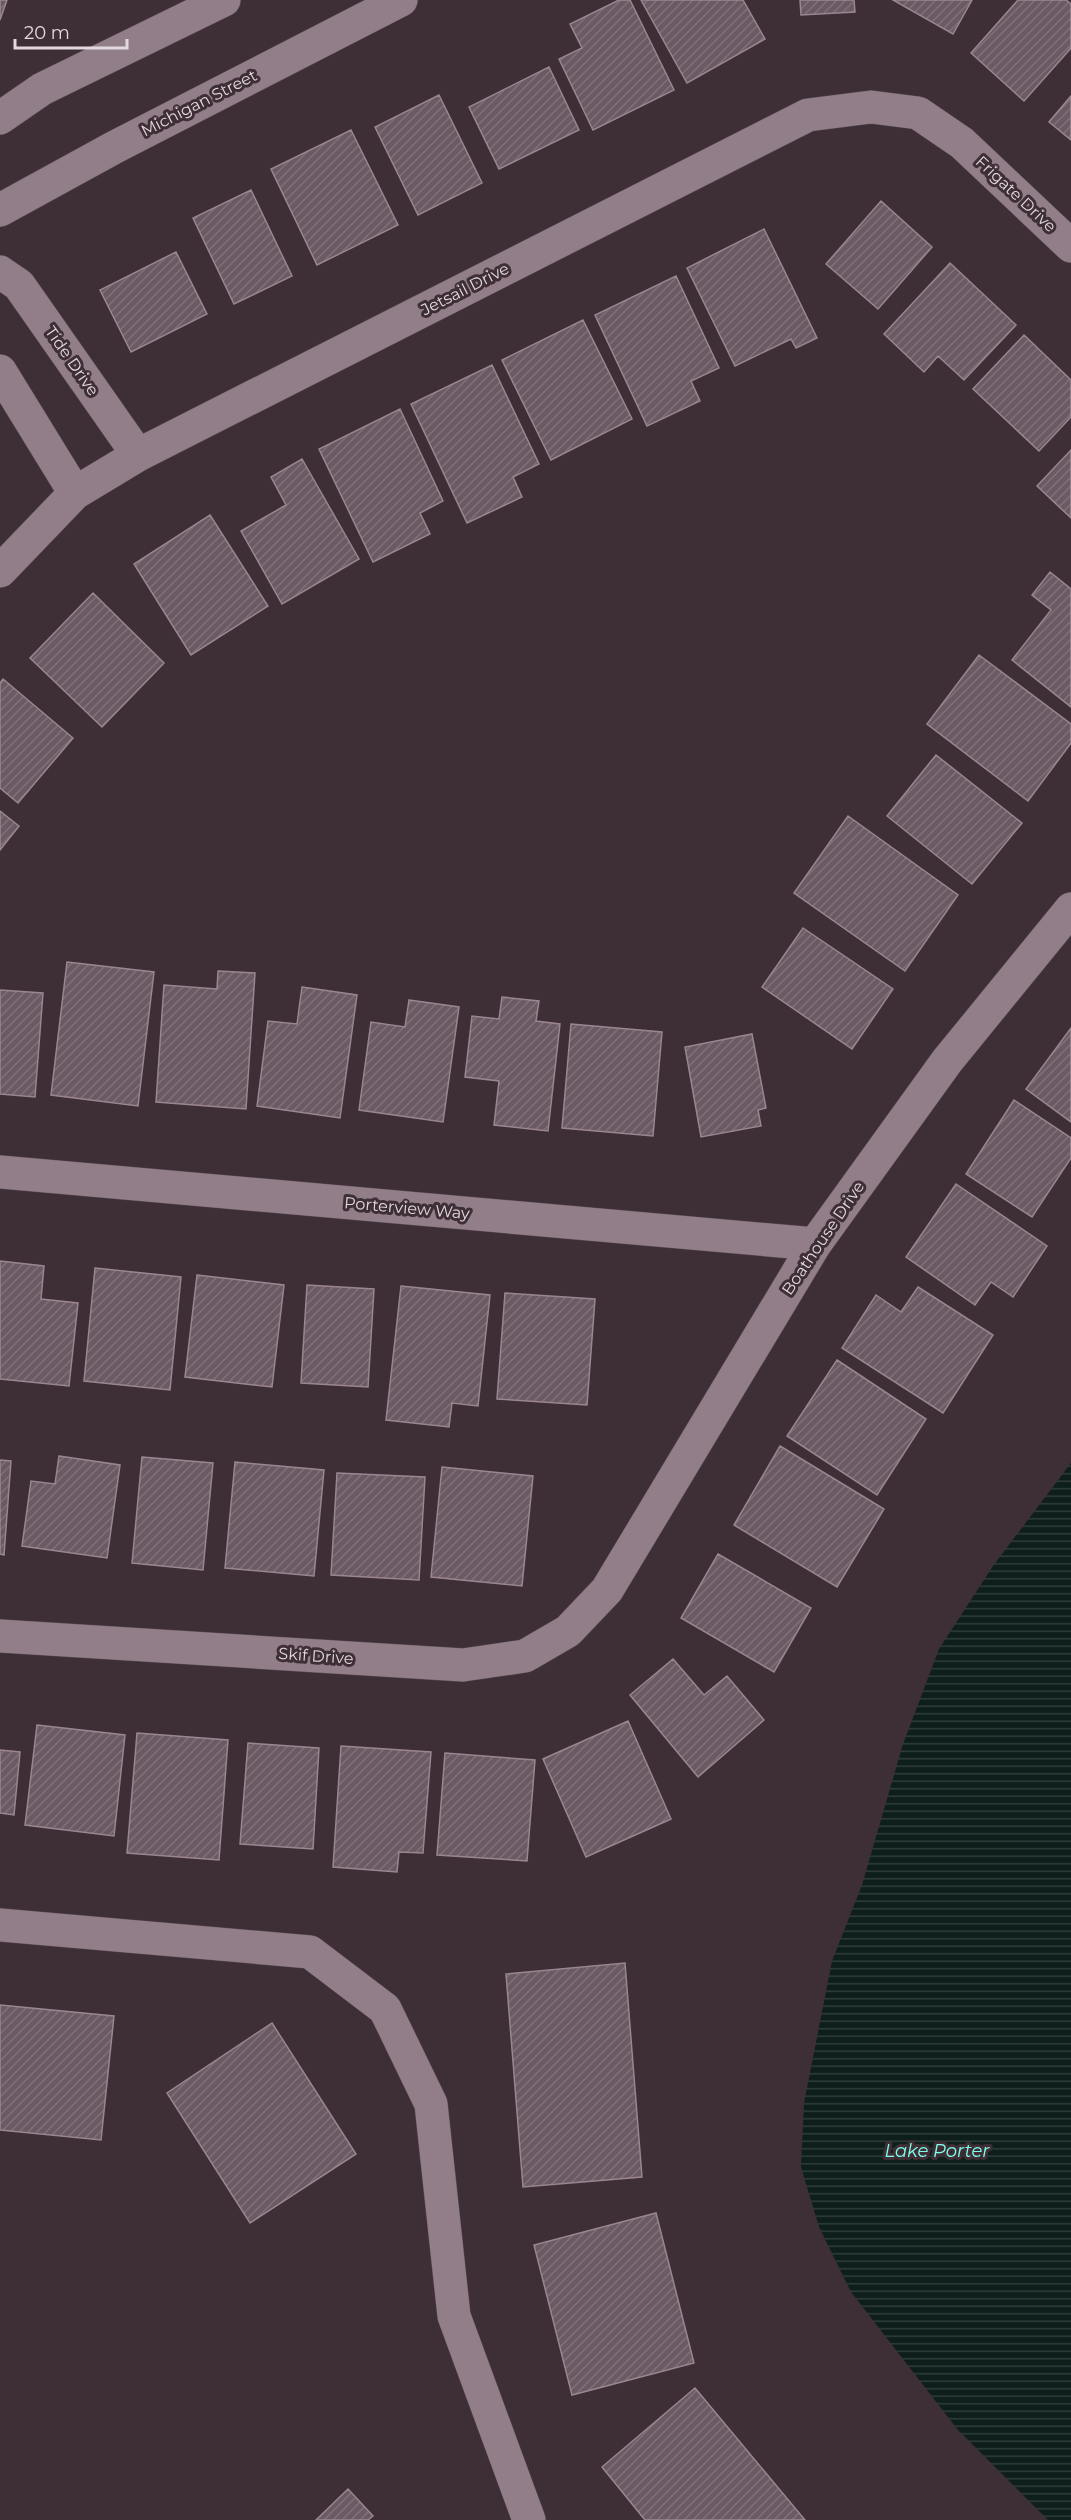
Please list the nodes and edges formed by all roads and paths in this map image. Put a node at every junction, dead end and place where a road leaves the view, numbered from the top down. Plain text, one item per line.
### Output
1 (224, 0) edge
2 (401, 0) edge
3 (0, 118) edge
4 (962, 143) joint
5 (0, 210) edge
6 (1071, 246) edge
7 (0, 272) edge
8 (0, 371) edge
9 (138, 455) junction
10 (75, 493) junction
11 (0, 572) edge
12 (1071, 909) edge
13 (0, 1172) edge
14 (815, 1244) junction
15 (607, 1590) joint
16 (0, 1636) edge
17 (0, 1925) edge
18 (529, 2520) edge

1 - 3 street
2 - 5 street, Michigan Street
4 - 6 street, Frigate Drive
4 - 9 street, Jetsail Drive
7 - 9 street, Tide Drive
8 - 10 street
9 - 10 street, Jetsail Drive
10 - 11 street, Jetsail Drive
12 - 14 street, Boathouse Drive
13 - 14 street, Porterview Way
14 - 15 street, Boathouse Drive
15 - 16 street, Skif Drive
17 - 18 street

